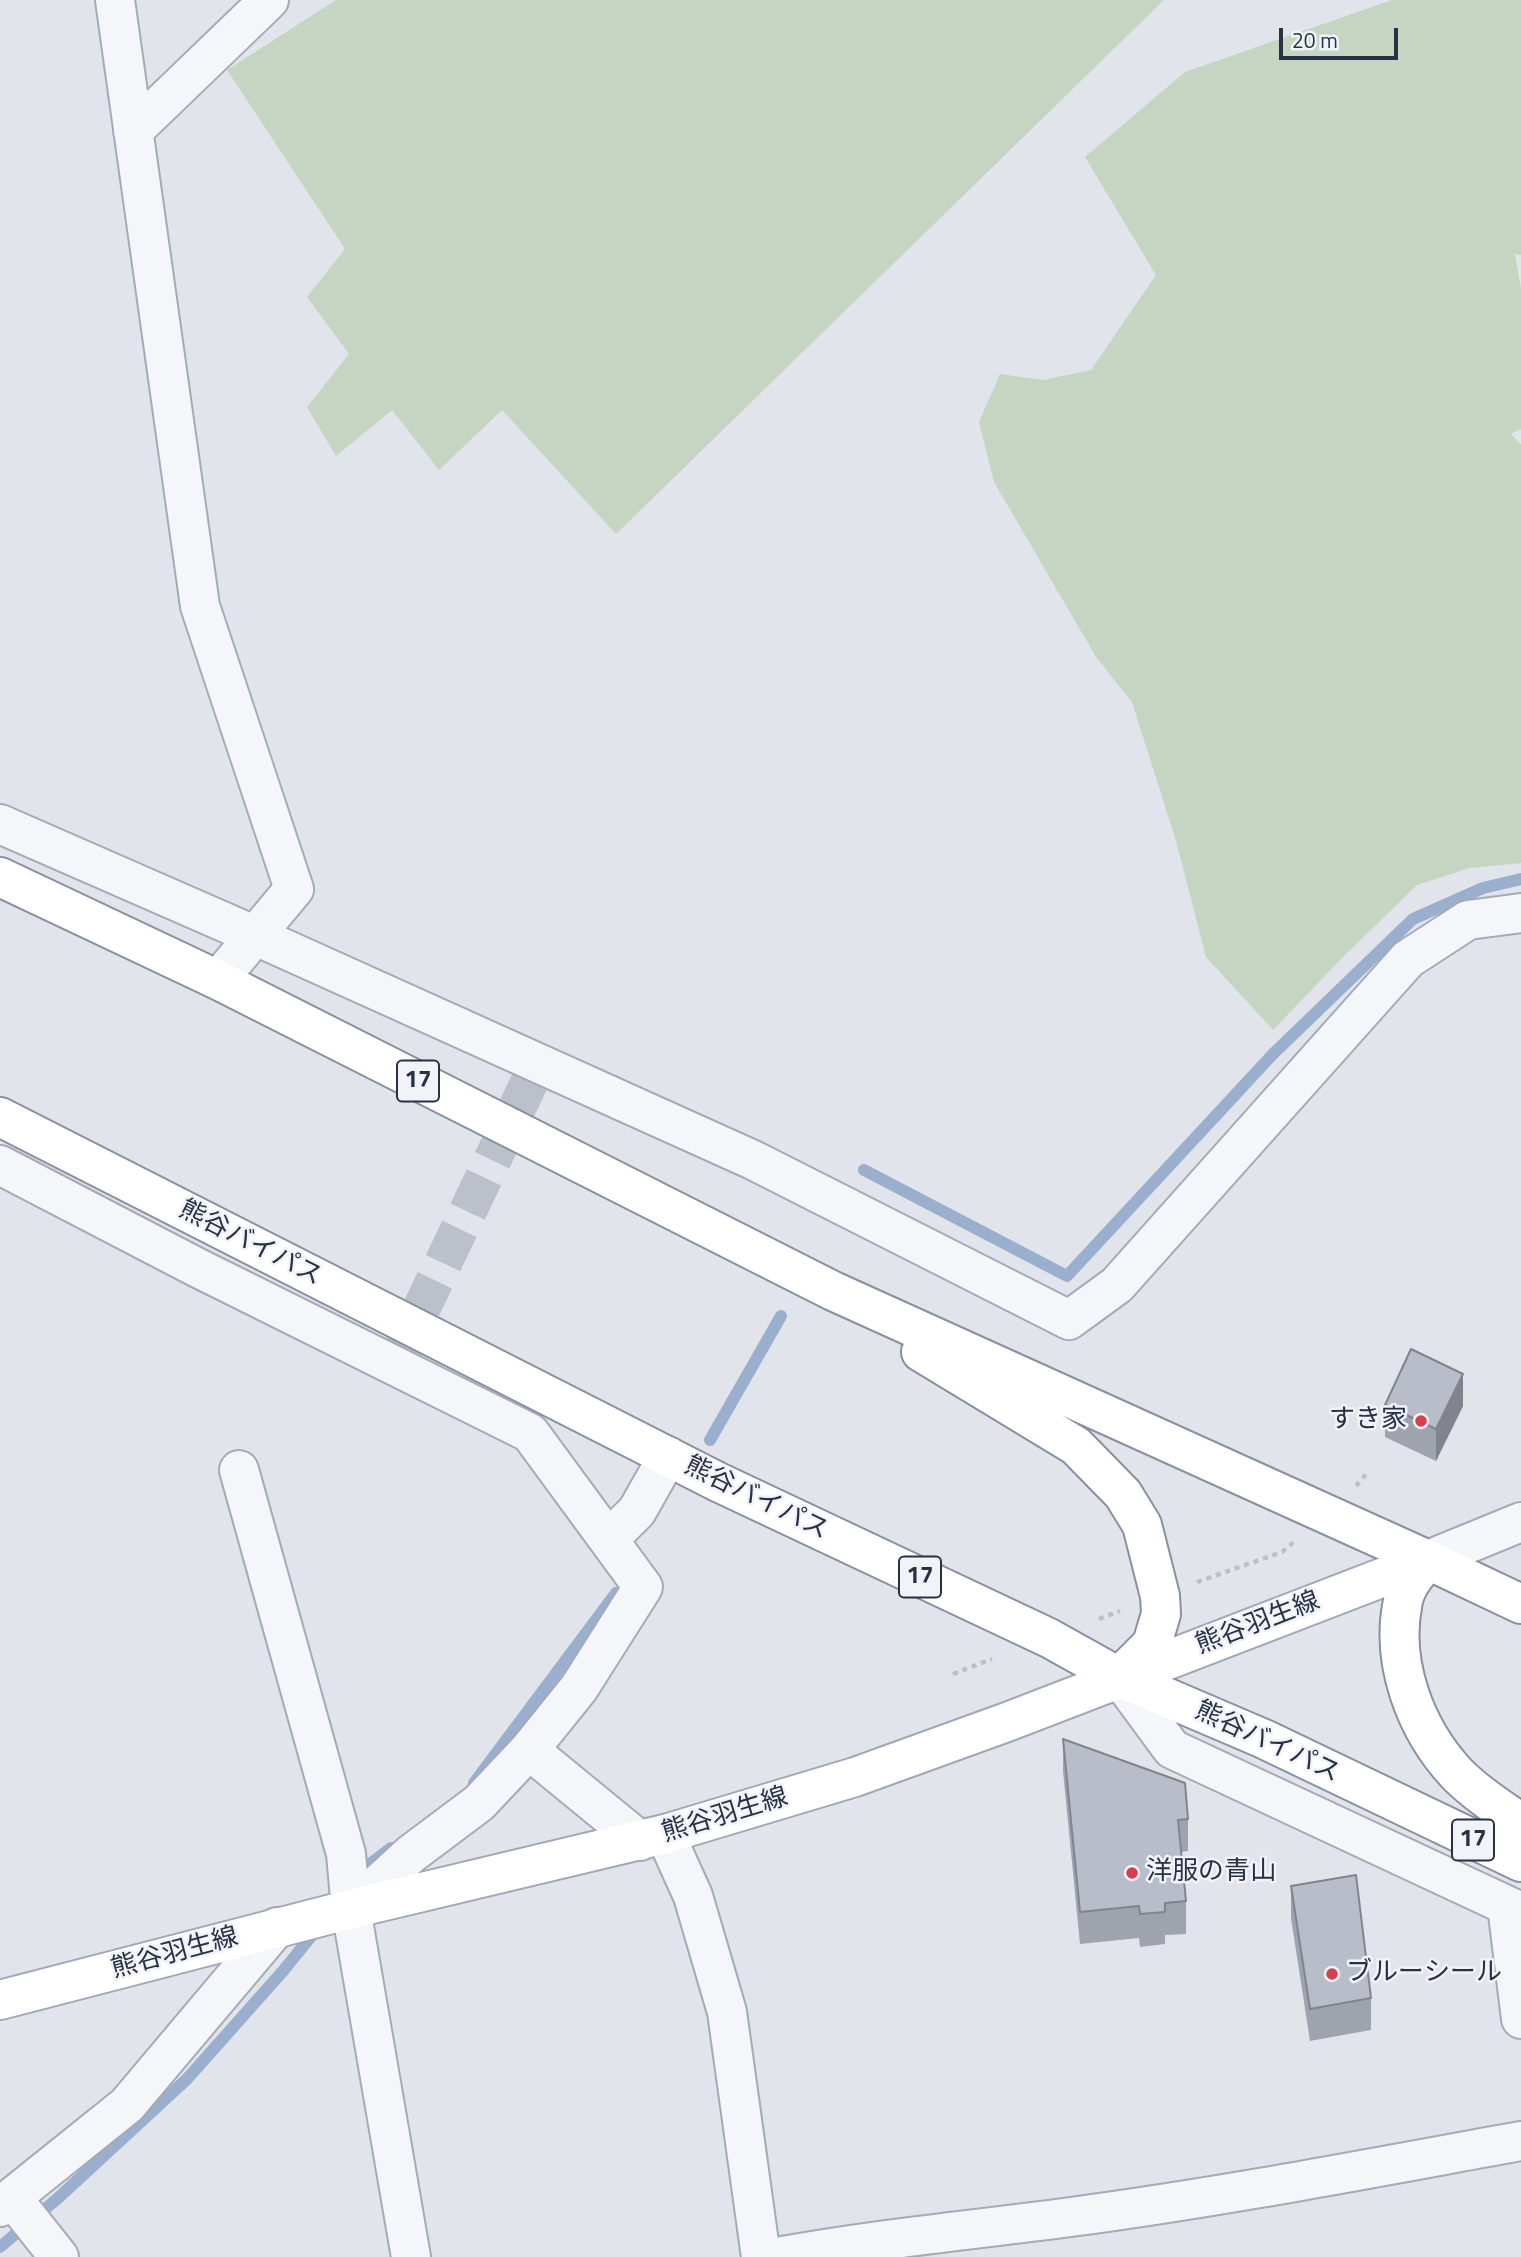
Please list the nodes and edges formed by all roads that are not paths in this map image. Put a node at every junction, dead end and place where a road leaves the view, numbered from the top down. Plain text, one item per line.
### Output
1 (115, 0) edge
2 (269, 0) edge
3 (134, 131) junction
4 (0, 824) edge
5 (0, 877) edge
6 (1521, 913) edge
7 (256, 936) junction
8 (218, 981) junction
9 (0, 1117) edge
10 (0, 1165) edge
11 (833, 1291) junction
12 (668, 1456) junction
13 (239, 1470) dead end
14 (1521, 1522) edge
15 (609, 1539) junction
16 (1428, 1560) junction
17 (1521, 1604) edge
18 (1119, 1677) junction
19 (529, 1750) junction
20 (1521, 1823) edge
21 (653, 1837) junction
22 (1521, 1862) edge
23 (351, 1909) junction
24 (1514, 1909) edge
25 (277, 1927) junction
26 (0, 2000) edge
27 (1521, 2019) edge
28 (1521, 2141) edge
29 (11, 2204) edge
30 (53, 2250) edge
31 (411, 2257) edge
32 (761, 2257) edge
33 (777, 2257) edge

1 - 3 street
2 - 3 street
3 - 7 street
4 - 7 street
5 - 8 main road, 17
6 - 7 street
7 - 8 street
8 - 11 main road, 17
9 - 12 main road, 熊谷バイパス / 17
10 - 15 street
11 - 16 main road, 17
11 - 18 main road
12 - 15 street
12 - 18 main road, 熊谷バイパス / 17
13 - 23 street
14 - 16 street
15 - 19 street
16 - 17 main road, 17
16 - 18 main road, 熊谷羽生線
16 - 20 main road
18 - 21 main road, 熊谷羽生線
18 - 22 main road, 熊谷バイパス / 17
18 - 24 street
19 - 21 street
19 - 23 street
21 - 23 main road, 熊谷羽生線
21 - 32 street
23 - 25 main road, 熊谷羽生線
23 - 31 street
24 - 27 street
25 - 26 main road, 熊谷羽生線
25 - 29 street
28 - 33 street
29 - 30 street

